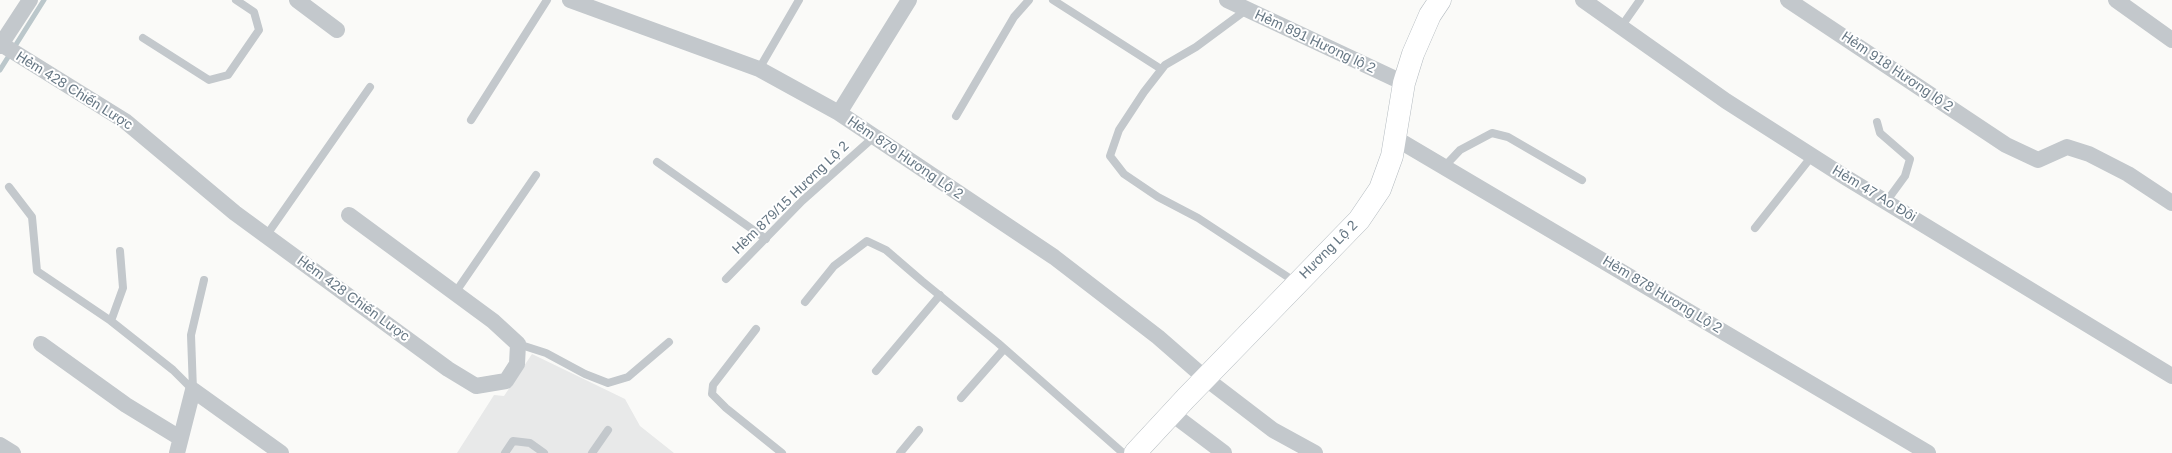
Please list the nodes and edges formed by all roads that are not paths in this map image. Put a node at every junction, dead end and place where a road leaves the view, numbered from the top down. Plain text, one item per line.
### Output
1 (30, 0) edge
2 (236, 0) edge
3 (296, 0) edge
4 (547, 0) edge
5 (570, 0) edge
6 (799, 0) edge
7 (909, 0) edge
8 (1029, 0) edge
9 (1053, 0) edge
10 (1227, 0) edge
11 (1440, 0) edge
12 (1583, 0) edge
13 (1640, 0) edge
14 (1788, 0) edge
15 (2116, 0) edge
16 (597, 4) edge
17 (1246, 10) junction
18 (1621, 27) junction
19 (337, 30) dead end
20 (143, 38) dead end
21 (2172, 40) edge
22 (2, 46) edge
23 (759, 69) junction
24 (1161, 69) junction
25 (1404, 83) junction
26 (370, 87) dead end
27 (839, 114) junction
28 (956, 116) dead end
29 (470, 120) dead end
30 (1877, 122) dead end
31 (875, 136) junction
32 (1395, 138) junction
33 (1812, 156) junction
34 (657, 162) dead end
35 (1444, 167) junction
36 (536, 175) dead end
37 (1582, 180) dead end
38 (9, 186) dead end
39 (1886, 202) junction
40 (2172, 203) edge
41 (349, 215) dead end
42 (1755, 228) dead end
43 (266, 236) junction
44 (766, 239) junction
45 (120, 251) dead end
46 (204, 280) dead end
47 (726, 280) dead end
48 (1297, 283) junction
49 (455, 293) junction
50 (940, 295) junction
51 (805, 302) dead end
52 (111, 321) junction
53 (756, 329) dead end
54 (669, 342) dead end
55 (41, 344) dead end
56 (518, 344) junction
57 (1004, 349) junction
58 (876, 371) dead end
59 (2172, 376) edge
60 (1205, 378) junction
61 (192, 390) junction
62 (961, 398) dead end
63 (1171, 413) junction
64 (608, 430) dead end
65 (919, 430) dead end
66 (0, 445) edge
67 (179, 445) edge
68 (13, 453) edge
69 (281, 453) edge
70 (505, 453) edge
71 (544, 453) edge
72 (592, 453) edge
73 (782, 453) edge
74 (900, 453) edge
75 (1123, 453) edge
76 (1135, 453) edge
77 (1224, 453) edge
78 (1315, 453) edge
79 (1928, 453) edge

1 - 22 street
2 - 20 lane
3 - 19 street
4 - 29 lane
5 - 16 street, Hẻm 879 Hương Lộ 2
6 - 23 lane
7 - 27 street
8 - 28 lane
9 - 24 lane
10 - 17 street, Hẻm 891 Hương lộ 2
11 - 25 main road, Hương Lộ 2
12 - 18 street, Hẻm 47 Ao Đôi
13 - 18 lane
14 - 40 street, Hẻm 918 Hương lộ 2
15 - 21 street
16 - 23 street, Hẻm 879 Hương Lộ 2
17 - 24 lane
17 - 25 street, Hẻm 891 Hương lộ 2
18 - 33 street, Hẻm 47 Ao Đôi
22 - 43 street, Hẻm 428 Chiến Lược
23 - 27 street, Hẻm 879 Hương Lộ 2
24 - 48 lane
25 - 32 main road, Hương Lộ 2
26 - 43 lane
27 - 31 street, Hẻm 879 Hương Lộ 2
30 - 39 lane
31 - 44 lane, Hẻm 879/15 Hương Lộ 2
31 - 60 street, Hẻm 879 Hương Lộ 2
32 - 35 street, Hẻm 878 Hương Lộ 2
32 - 48 main road, Hương Lộ 2
33 - 39 street, Hẻm 47 Ao Đôi
33 - 42 lane
34 - 44 lane
35 - 37 lane
35 - 79 street, Hẻm 878 Hương Lộ 2
36 - 49 lane
38 - 52 lane
39 - 59 street, Hẻm 47 Ao Đôi
41 - 49 street
43 - 56 street, Hẻm 428 Chiến Lược
44 - 47 lane, Hẻm 879/15 Hương Lộ 2
45 - 52 lane
46 - 61 lane
48 - 60 main road, Hương Lộ 2
49 - 56 street
50 - 51 lane
50 - 57 lane
50 - 58 lane
52 - 61 lane
53 - 73 lane
54 - 56 lane
55 - 67 street
57 - 62 lane
57 - 75 lane
60 - 63 main road, Hương Lộ 2
60 - 78 street, Hẻm 879 Hương Lộ 2
61 - 67 street
61 - 69 street
63 - 76 main road, Hương Lộ 2
63 - 77 street
64 - 72 lane
65 - 74 lane
66 - 68 street
70 - 71 lane

